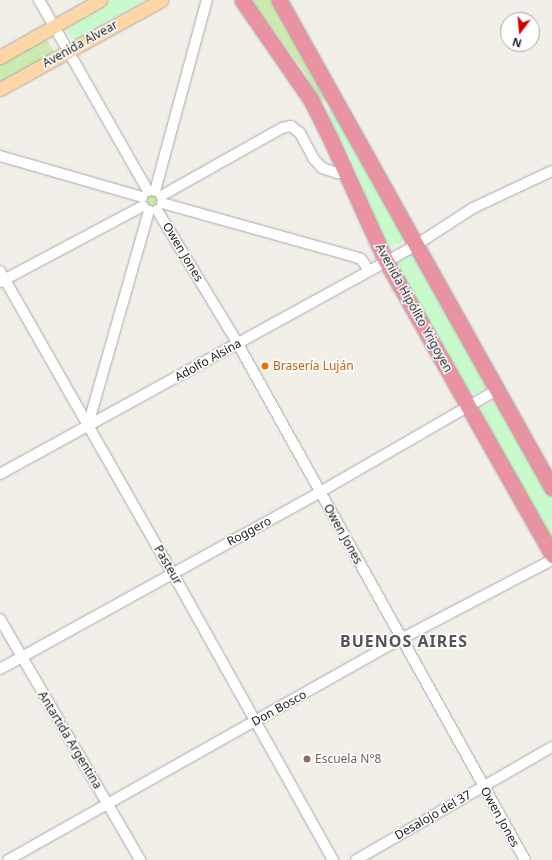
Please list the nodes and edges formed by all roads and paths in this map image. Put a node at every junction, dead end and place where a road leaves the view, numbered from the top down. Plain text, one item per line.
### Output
1 (39, 0) edge
2 (100, 0) edge
3 (161, 0) edge
4 (207, 0) edge
5 (242, 0) edge
6 (279, 0) edge
7 (54, 26) junction
8 (67, 52) junction
9 (0, 57) edge
10 (0, 89) edge
11 (337, 105) junction
12 (317, 113) junction
13 (0, 156) edge
14 (552, 171) edge
15 (346, 173) junction
16 (152, 200) junction
17 (416, 245) junction
18 (386, 261) junction
19 (369, 270) junction
20 (2, 277) edge
21 (238, 344) junction
22 (497, 390) junction
23 (469, 406) junction
24 (88, 425) junction
25 (0, 474) edge
26 (552, 488) edge
27 (320, 492) junction
28 (552, 555) edge
29 (172, 572) junction
30 (0, 619) edge
31 (401, 639) junction
32 (21, 657) junction
33 (0, 669) edge
34 (255, 721) junction
35 (552, 747) edge
36 (483, 786) junction
37 (108, 803) junction
38 (8, 860) edge
39 (140, 860) edge
40 (333, 860) edge
41 (356, 860) edge
42 (525, 860) edge

1 - 7 street, Owen Jones
2 - 7 main road
3 - 8 main road, Avenida Alvear
4 - 16 street
5 - 12 highway, Avenida Hipólito Yrigoyen
6 - 11 highway
7 - 8 street, Owen Jones
7 - 9 main road
8 - 10 main road, Avenida Alvear
8 - 16 street, Owen Jones
11 - 12 highway
11 - 17 highway
12 - 15 highway, Avenida Hipólito Yrigoyen
13 - 16 street
14 - 17 street, Adolfo Alsina
15 - 16 street
15 - 18 highway, Avenida Hipólito Yrigoyen
16 - 19 street
16 - 20 street
16 - 21 street, Owen Jones
16 - 24 street
17 - 18 street, Adolfo Alsina
17 - 22 highway
18 - 19 street, Adolfo Alsina
18 - 23 highway, Avenida Hipólito Yrigoyen
19 - 21 street, Adolfo Alsina
20 - 24 street, Pasteur
21 - 24 street, Adolfo Alsina
21 - 27 street, Owen Jones
22 - 23 street, Roggero
22 - 26 highway
23 - 27 street, Roggero
23 - 28 highway, Avenida Hipólito Yrigoyen
24 - 25 street, Adolfo Alsina
24 - 29 street, Pasteur
27 - 29 street, Roggero
27 - 31 street, Owen Jones
28 - 31 street, Don Bosco
29 - 32 street, Roggero
29 - 34 street, Pasteur
30 - 32 street, Antartida Argentina
31 - 34 street, Don Bosco
31 - 36 street, Owen Jones
32 - 33 street, Roggero
32 - 37 street, Antartida Argentina
34 - 37 street, Don Bosco
34 - 40 street, Pasteur
35 - 36 street, Desalojo del 37
36 - 41 street, Desalojo del 37
36 - 42 street, Owen Jones
37 - 38 street, Don Bosco
37 - 39 street, Antartida Argentina

